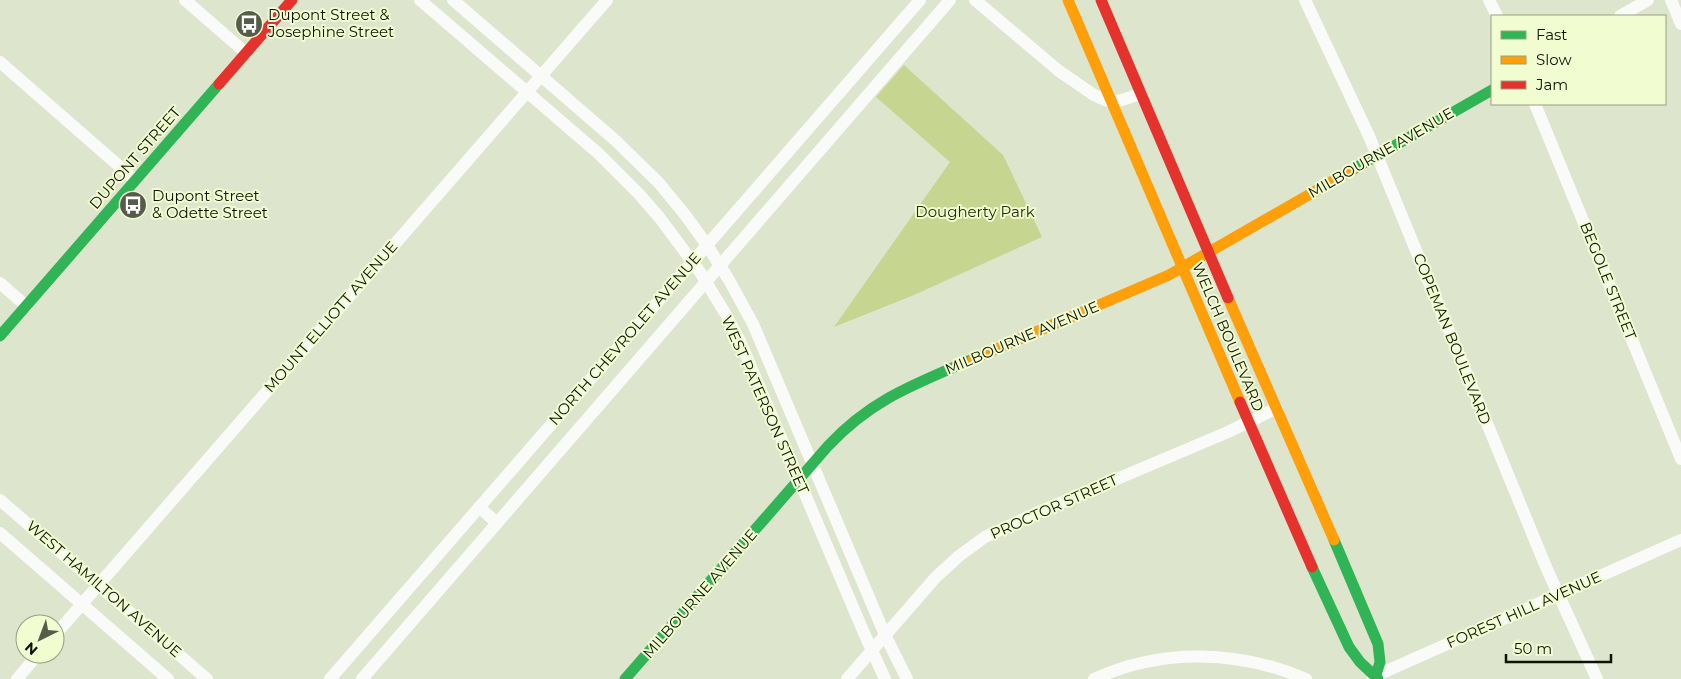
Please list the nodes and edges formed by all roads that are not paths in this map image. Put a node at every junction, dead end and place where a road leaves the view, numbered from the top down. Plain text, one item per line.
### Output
1 (185, 0) edge
2 (292, 0) edge
3 (420, 0) edge
4 (453, 0) edge
5 (607, 0) edge
6 (920, 0) edge
7 (950, 0) edge
8 (975, 0) edge
9 (1068, 0) edge
10 (1101, 0) edge
11 (1305, 0) edge
12 (1489, 0) edge
13 (1648, 0) edge
14 (1671, 0) edge
15 (1496, 15) edge
16 (1622, 15) edge
17 (1681, 24) edge
18 (246, 54) junction
19 (0, 62) edge
20 (541, 76) junction
21 (1491, 91) edge
22 (527, 92) junction
23 (1141, 94) junction
24 (1111, 102) junction
25 (1535, 105) edge
26 (1376, 156) junction
27 (136, 180) junction
28 (707, 245) junction
29 (1209, 253) junction
30 (693, 262) junction
31 (721, 266) junction
32 (1182, 268) junction
33 (706, 282) junction
34 (0, 283) edge
35 (26, 306) junction
36 (0, 336) edge
37 (1276, 408) junction
38 (1248, 421) junction
39 (1681, 459) edge
40 (812, 464) junction
41 (798, 480) junction
42 (0, 500) edge
43 (479, 507) junction
44 (497, 523) junction
45 (0, 533) edge
46 (1681, 540) edge
47 (99, 585) junction
48 (1559, 595) junction
49 (82, 604) junction
50 (65, 624) edge
51 (884, 635) junction
52 (872, 650) junction
53 (30, 664) edge
54 (1374, 678) edge
55 (17, 679) edge
56 (168, 679) edge
57 (207, 679) edge
58 (330, 679) edge
59 (362, 679) edge
60 (625, 679) edge
61 (847, 679) edge
62 (885, 679) edge
63 (907, 679) edge
64 (1094, 679) edge
65 (1306, 679) edge
66 (1597, 679) edge

1 - 18 street
2 - 18 street, DUPONT STREET
3 - 22 street, WEST PATERSON STREET
4 - 20 street, WEST PATERSON STREET
5 - 20 street, MOUNT ELLIOTT AVENUE
6 - 28 street, NORTH CHEVROLET AVENUE
7 - 31 street, NORTH CHEVROLET AVENUE
8 - 24 street
9 - 24 street, WELCH BOULEVARD
10 - 23 street, WELCH BOULEVARD
11 - 26 street, COPEMAN BOULEVARD
12 - 15 street
13 - 16 street
14 - 17 street
18 - 27 street, DUPONT STREET
19 - 27 street
20 - 22 street, MOUNT ELLIOTT AVENUE
20 - 28 street, WEST PATERSON STREET
21 - 26 street, MILBOURNE AVENUE
22 - 30 street, WEST PATERSON STREET
22 - 47 street, MOUNT ELLIOTT AVENUE
23 - 24 street
23 - 29 street, WELCH BOULEVARD
24 - 32 street, WELCH BOULEVARD
25 - 39 street, BEGOLE STREET
26 - 29 street, MILBOURNE AVENUE
26 - 48 street, COPEMAN BOULEVARD
27 - 35 street, DUPONT STREET
28 - 30 street, NORTH CHEVROLET AVENUE
28 - 31 street, WEST PATERSON STREET
29 - 32 street, MILBOURNE AVENUE
29 - 37 street, WELCH BOULEVARD
30 - 33 street, WEST PATERSON STREET
30 - 43 street, NORTH CHEVROLET AVENUE
31 - 33 street, NORTH CHEVROLET AVENUE
31 - 40 street, WEST PATERSON STREET
32 - 38 street, WELCH BOULEVARD
32 - 40 street, MILBOURNE AVENUE
33 - 41 street, WEST PATERSON STREET
33 - 44 street, NORTH CHEVROLET AVENUE
34 - 35 street
35 - 36 street, DUPONT STREET
37 - 38 street, PROCTOR STREET
37 - 54 street, WELCH BOULEVARD
38 - 51 street, PROCTOR STREET
38 - 54 street, WELCH BOULEVARD
40 - 41 street, MILBOURNE AVENUE
40 - 51 street, WEST PATERSON STREET
41 - 52 street, WEST PATERSON STREET
41 - 60 street, MILBOURNE AVENUE
42 - 47 street, WEST HAMILTON AVENUE
43 - 44 street
43 - 58 street, NORTH CHEVROLET AVENUE
44 - 59 street, NORTH CHEVROLET AVENUE
45 - 49 street, WEST HAMILTON AVENUE
46 - 48 street, FOREST HILL AVENUE
47 - 49 street, MOUNT ELLIOTT AVENUE
47 - 57 street, WEST HAMILTON AVENUE
48 - 54 street, FOREST HILL AVENUE
48 - 66 street, COPEMAN BOULEVARD
49 - 50 street, MOUNT ELLIOTT AVENUE
49 - 56 street, WEST HAMILTON AVENUE
51 - 52 street, PROCTOR STREET
51 - 63 street, WEST PATERSON STREET
52 - 61 street, PROCTOR STREET
52 - 62 street, WEST PATERSON STREET
53 - 55 street
64 - 65 street

